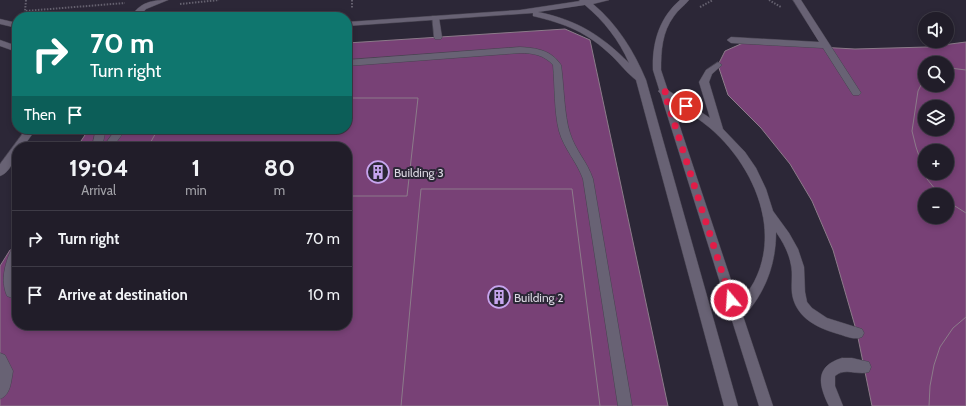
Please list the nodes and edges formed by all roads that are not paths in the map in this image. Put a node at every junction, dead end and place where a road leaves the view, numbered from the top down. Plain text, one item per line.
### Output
1 (164, 0) edge
2 (605, 0) edge
3 (685, 0) edge
4 (797, 0) edge
5 (585, 2) edge
6 (139, 12) edge
7 (520, 12) junction
8 (436, 18) junction
9 (0, 21) edge
10 (352, 24) edge
11 (12, 25) edge
12 (438, 37) dead end
13 (731, 40) dead end
14 (0, 43) edge
15 (825, 45) junction
16 (12, 47) edge
17 (352, 63) edge
18 (718, 65) dead end
19 (641, 80) junction
20 (664, 91) junction
21 (856, 93) dead end
22 (720, 132) junction
23 (12, 160) edge
24 (0, 172) edge
25 (768, 213) junction
26 (12, 258) edge
27 (12, 294) edge
28 (736, 314) junction
29 (857, 333) dead end
30 (0, 360) edge
31 (864, 367) dead end
32 (0, 392) edge
33 (625, 406) edge
34 (731, 406) edge
35 (766, 406) edge
36 (836, 406) edge

1 - 6 street
2 - 5 street
3 - 20 street
4 - 15 street
5 - 7 street
5 - 19 street
7 - 8 street
7 - 19 street
8 - 10 street
8 - 12 street
9 - 11 street
13 - 15 street
14 - 16 street
15 - 21 street
17 - 33 street
18 - 22 street
19 - 34 street
20 - 22 street
20 - 28 street
22 - 25 street
23 - 24 street
25 - 28 street
25 - 29 street
26 - 27 street
28 - 35 street
30 - 32 street
31 - 36 street

